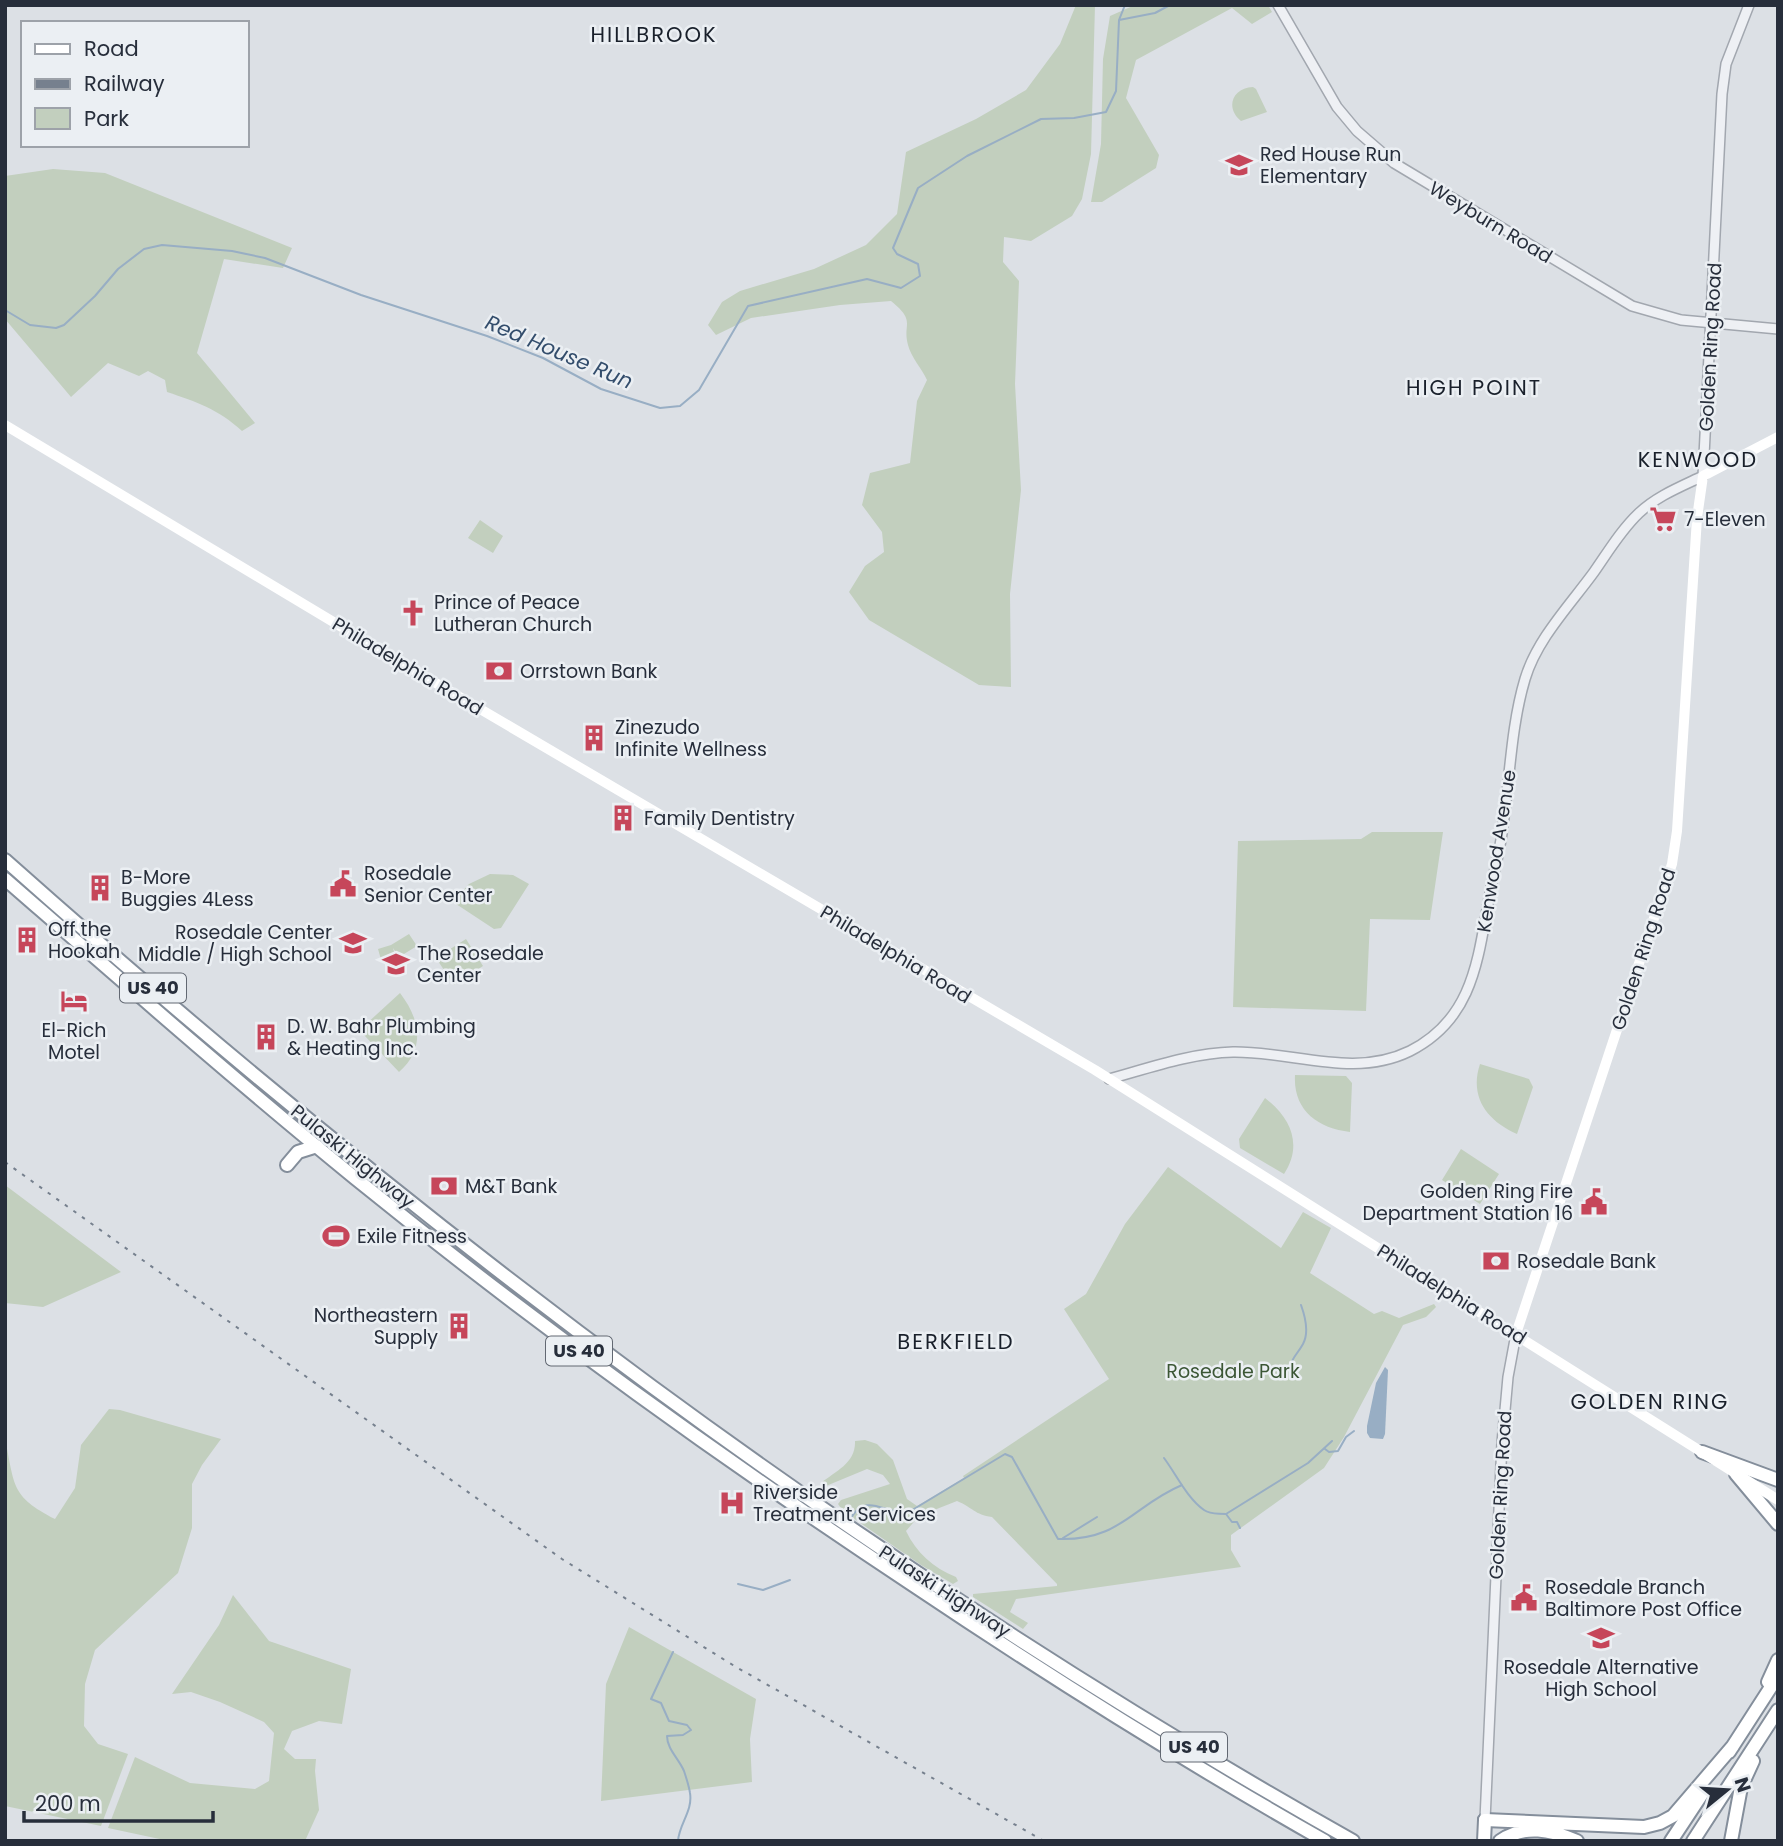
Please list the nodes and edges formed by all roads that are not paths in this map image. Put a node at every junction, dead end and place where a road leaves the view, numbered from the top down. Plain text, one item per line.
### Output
1 (1278, 5) edge
2 (1749, 5) edge
3 (1711, 323) junction
4 (1778, 330) edge
5 (5, 425) edge
6 (1778, 437) edge
7 (1703, 476) junction
8 (5, 860) edge
9 (5, 880) edge
10 (1109, 1079) junction
11 (317, 1146) junction
12 (287, 1166) dead end
13 (1516, 1334) junction
14 (1702, 1452) junction
15 (1736, 1474) junction
16 (1778, 1480) edge
17 (1778, 1500) edge
18 (1778, 1524) edge
19 (1778, 1660) edge
20 (1778, 1676) edge
21 (1778, 1710) edge
22 (1756, 1711) junction
23 (1778, 1716) edge
24 (1733, 1746) junction
25 (1485, 1830) edge
26 (1526, 1830) junction
27 (1325, 1841) edge
28 (1353, 1841) edge
29 (1500, 1841) edge
30 (1577, 1841) edge
31 (1671, 1841) edge
32 (1693, 1841) edge
33 (1731, 1841) edge

1 - 3 street, Weyburn Road
2 - 3 street, Golden Ring Road
3 - 4 street, Weyburn Road
3 - 7 street, Golden Ring Road
5 - 10 main road, Philadelphia Road
6 - 7 main road, Kenwood Avenue
7 - 10 street, Kenwood Avenue
7 - 13 main road, Golden Ring Road
8 - 28 highway, Pulaski Highway / US 40
9 - 11 highway, Pulaski Highway / US 40
10 - 13 main road, Philadelphia Road
11 - 12 highway
11 - 27 highway, Pulaski Highway / US 40
13 - 14 main road, Philadelphia Road
13 - 25 street, Golden Ring Road
14 - 15 main road, Philadelphia Road
14 - 16 highway
15 - 17 main road, Philadelphia Road
15 - 18 highway
19 - 22 highway
20 - 22 highway
21 - 32 highway
22 - 24 highway
23 - 33 highway
24 - 25 highway
24 - 31 highway
25 - 26 highway
26 - 29 highway
26 - 30 highway

